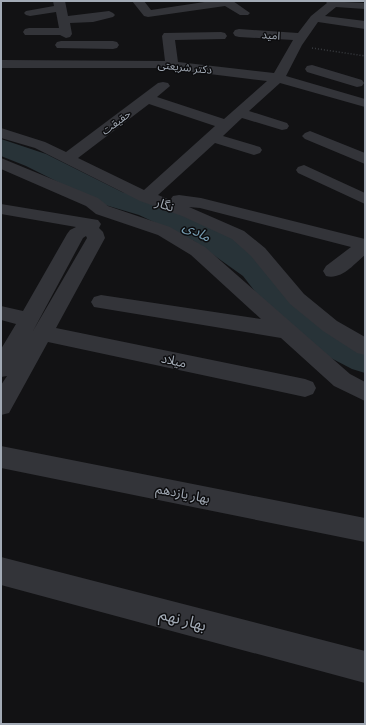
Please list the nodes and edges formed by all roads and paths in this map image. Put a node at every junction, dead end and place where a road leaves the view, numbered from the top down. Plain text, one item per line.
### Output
1 (138, 1) edge
2 (332, 2) edge
3 (60, 4) edge
4 (365, 6) edge
5 (30, 13) dead end
6 (244, 13) dead end
7 (109, 15) dead end
8 (315, 18) junction
9 (64, 25) junction
10 (365, 25) edge
11 (29, 32) dead end
12 (239, 33) dead end
13 (221, 36) dead end
14 (299, 41) junction
15 (113, 45) dead end
16 (365, 56) edge
17 (1, 64) edge
18 (172, 65) junction
19 (312, 69) dead end
20 (278, 78) junction
21 (362, 79) edge
22 (163, 86) dead end
23 (346, 97) junction
24 (146, 98) junction
25 (365, 103) edge
26 (239, 113) junction
27 (226, 125) junction
28 (282, 126) dead end
29 (1, 133) edge
30 (310, 136) dead end
31 (212, 137) junction
32 (254, 150) dead end
33 (68, 158) junction
34 (365, 159) edge
35 (1, 163) edge
36 (304, 170) dead end
37 (146, 197) junction
38 (365, 199) edge
39 (1, 209) edge
40 (91, 227) junction
41 (365, 245) edge
42 (333, 271) dead end
43 (101, 302) dead end
44 (1, 313) edge
45 (287, 331) junction
46 (30, 336) junction
47 (365, 347) edge
48 (1, 369) edge
49 (305, 388) dead end
50 (365, 392) edge
51 (1, 406) edge
52 (1, 457) edge
53 (365, 530) edge
54 (1, 571) edge
55 (365, 667) edge

1 - 6 street
2 - 4 street
2 - 8 street
3 - 5 street
3 - 9 street
7 - 9 street
8 - 10 street
8 - 14 street
9 - 11 street
9 - 15 street
12 - 14 street, امید
13 - 18 street
14 - 16 path
14 - 20 street
17 - 18 street, دکتر شریعتی
18 - 20 street, دکتر شریعتی
19 - 21 street
20 - 23 street, دکتر شریعتی
20 - 26 street
21 - 23 street
22 - 24 street, حقیقت
23 - 25 street, دکتر شریعتی
24 - 27 street
24 - 33 street, حقیقت
26 - 27 street
26 - 28 street
27 - 31 street
29 - 33 street, نگار
30 - 34 street
31 - 32 street
31 - 37 street
33 - 37 street, نگار
35 - 40 street
36 - 38 street
37 - 41 street
37 - 47 street, نگار
39 - 40 street
40 - 45 street
40 - 46 street
41 - 42 street
43 - 45 street
44 - 46 street, میلاد
45 - 50 street
46 - 48 street
46 - 49 street, میلاد
46 - 51 street
52 - 53 street, بهار یازدهم
54 - 55 street, بهار نهم

